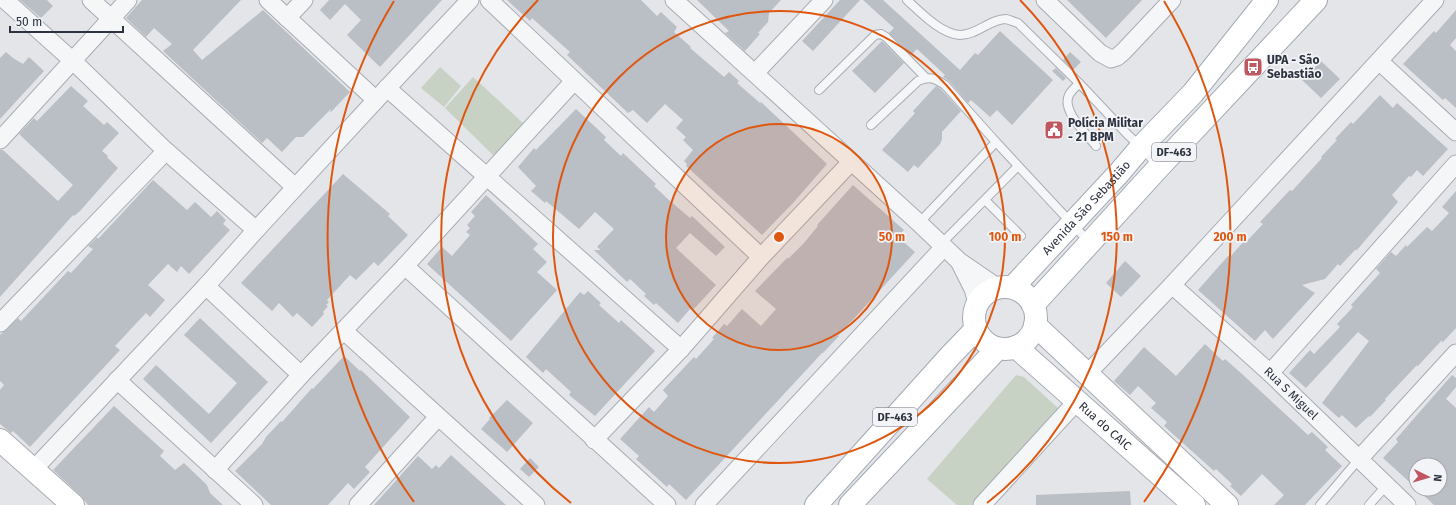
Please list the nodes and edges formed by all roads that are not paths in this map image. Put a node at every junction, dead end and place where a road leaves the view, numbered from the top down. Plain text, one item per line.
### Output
1 (5, 0) edge
2 (91, 0) edge
3 (128, 0) edge
4 (268, 0) edge
5 (304, 0) edge
6 (470, 0) edge
7 (489, 0) edge
8 (674, 0) edge
9 (824, 0) edge
10 (907, 0) edge
11 (1044, 0) edge
12 (1172, 0) edge
13 (1267, 0) edge
14 (1435, 0) edge
15 (1309, 1) edge
16 (111, 18) junction
17 (287, 18) junction
18 (73, 61) junction
19 (1379, 61) junction
20 (755, 74) junction
21 (926, 78) junction
22 (574, 81) junction
23 (1079, 83) junction
24 (819, 90) dead end
25 (382, 94) junction
26 (871, 125) dead end
27 (1456, 132) edge
28 (0, 140) edge
29 (996, 142) junction
30 (1096, 146) dead end
31 (1142, 147) junction
32 (166, 151) junction
33 (851, 162) junction
34 (1456, 164) edge
35 (1018, 166) junction
36 (1160, 167) junction
37 (488, 176) junction
38 (295, 187) junction
39 (984, 200) junction
40 (919, 223) junction
41 (1072, 224) junction
42 (256, 230) junction
43 (1021, 236) dead end
44 (1091, 243) junction
45 (942, 245) junction
46 (761, 257) junction
47 (959, 261) junction
48 (405, 266) junction
49 (1172, 285) junction
50 (206, 286) junction
51 (1005, 287) junction
52 (977, 303) junction
53 (1034, 315) junction
54 (0, 324) edge
55 (975, 330) junction
56 (344, 331) junction
57 (1006, 348) junction
58 (681, 349) junction
59 (1453, 363) edge
60 (1270, 373) junction
61 (1086, 374) junction
62 (301, 375) junction
63 (117, 380) junction
64 (1077, 401) junction
65 (438, 417) junction
66 (0, 440) edge
67 (594, 440) junction
68 (1359, 459) junction
69 (33, 470) junction
70 (215, 470) junction
71 (1386, 486) junction
72 (73, 505) edge
73 (254, 505) edge
74 (358, 505) edge
75 (536, 505) edge
76 (667, 505) edge
77 (704, 505) edge
78 (816, 505) edge
79 (850, 505) edge
80 (982, 505) edge
81 (1194, 505) edge
82 (1227, 505) edge
83 (1320, 505) edge
84 (1369, 505) edge
85 (1407, 505) edge

1 - 18 street
2 - 16 street
3 - 16 street
4 - 17 street
5 - 17 street
6 - 25 street
7 - 22 street
8 - 20 street
9 - 20 street
10 - 23 lane
11 - 12 street
13 - 31 main road, Avenida São Sebastião / DF-463
14 - 19 street
15 - 36 main road, DF-463
16 - 18 street
16 - 38 street
17 - 25 street
18 - 28 street
18 - 32 street
19 - 27 street
19 - 49 street
20 - 33 street
21 - 24 lane
21 - 26 lane
21 - 29 lane
22 - 37 street
22 - 46 street
23 - 30 lane
23 - 31 lane
25 - 37 street
25 - 38 street
29 - 35 lane
29 - 40 lane
31 - 36 lane
31 - 41 main road, Avenida São Sebastião / DF-463
32 - 42 street
32 - 54 street
33 - 40 street
33 - 46 street
34 - 60 street
35 - 39 lane
35 - 41 lane
36 - 44 main road, DF-463
37 - 48 street
37 - 58 street
38 - 42 street
39 - 43 lane
39 - 45 lane
40 - 45 street
41 - 44 lane
41 - 51 main road, Avenida São Sebastião / DF-463
42 - 50 street
44 - 53 main road, DF-463
45 - 47 street
45 - 77 street
46 - 58 street
47 - 51 street
47 - 52 street
48 - 56 street
48 - 67 street
49 - 60 street, Rua S Miguel
49 - 61 street
50 - 62 street
50 - 63 street
51 - 52 main road, DF-463
51 - 53 main road
52 - 55 main road
53 - 57 main road, DF-463
53 - 61 main road
55 - 57 main road
55 - 78 main road, DF-463
56 - 62 street
56 - 65 street
57 - 64 main road, Rua do CAIC
57 - 79 main road, DF-463
58 - 67 street
59 - 68 street
60 - 68 street, Rua S Miguel
61 - 82 main road
62 - 70 street
63 - 69 street
63 - 70 street
64 - 80 street
64 - 81 main road, Rua do CAIC
65 - 74 street
65 - 75 street
66 - 69 main road
67 - 76 street
68 - 71 street, Rua S Miguel
68 - 83 lane
69 - 72 main road
70 - 73 street
71 - 84 lane
71 - 85 street, Rua S Miguel

